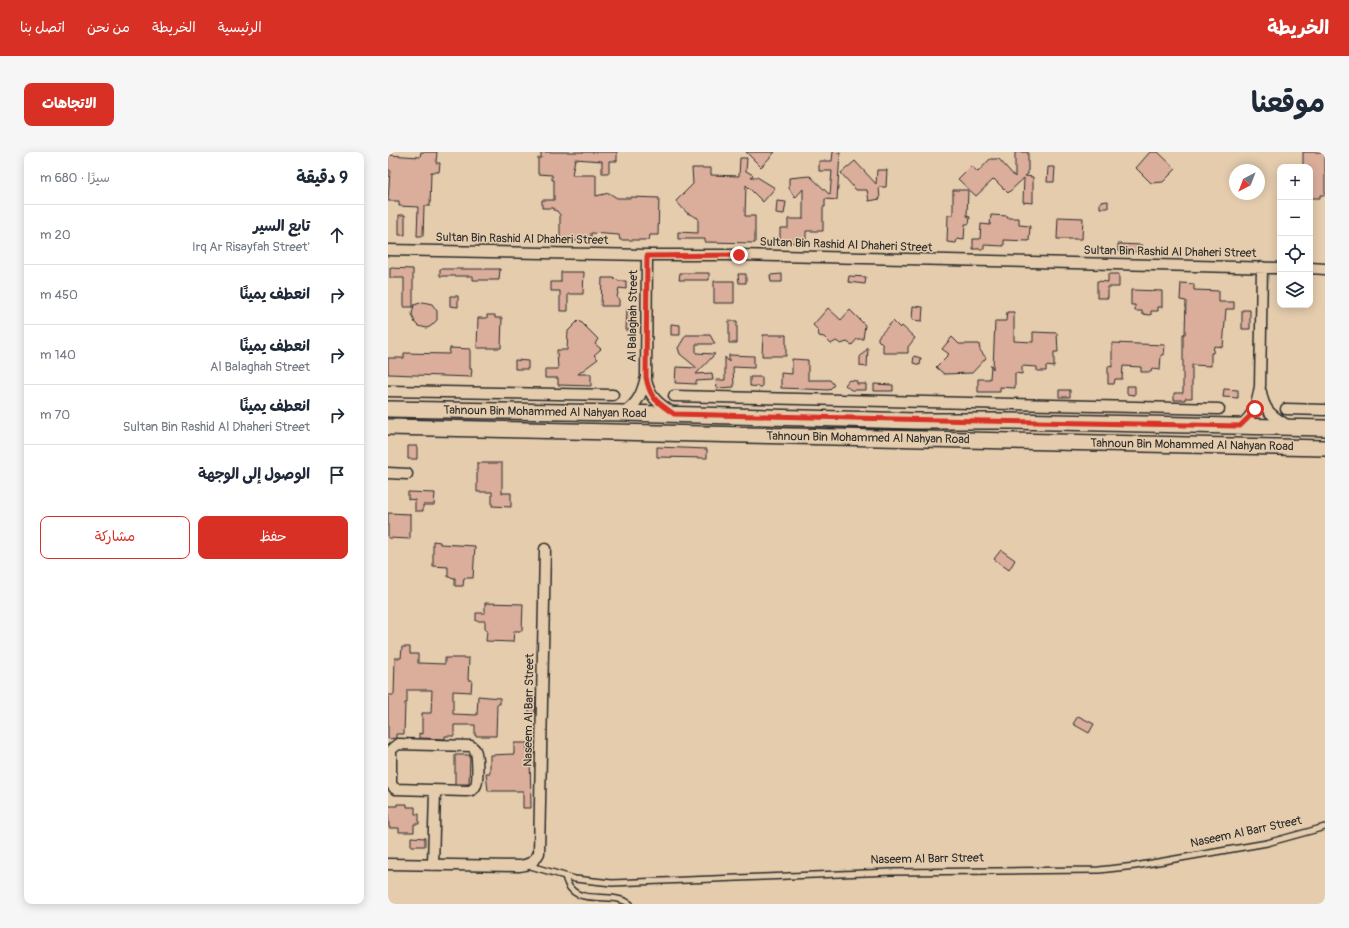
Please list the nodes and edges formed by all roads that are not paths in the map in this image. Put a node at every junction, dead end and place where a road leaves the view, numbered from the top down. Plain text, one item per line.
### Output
1 (388, 250) edge
2 (647, 256) junction
3 (1262, 268) junction
4 (1277, 268) edge
5 (1313, 268) edge
6 (1325, 268) edge
7 (646, 377) junction
8 (1260, 386) junction
9 (388, 391) edge
10 (613, 395) dead end
11 (674, 396) dead end
12 (926, 402) junction
13 (388, 409) edge
14 (1220, 409) dead end
15 (1286, 409) dead end
16 (1325, 410) edge
17 (624, 413) junction
18 (674, 414) junction
19 (916, 420) junction
20 (936, 421) junction
21 (1011, 421) junction
22 (1240, 426) junction
23 (388, 427) edge
24 (1290, 427) junction
25 (1325, 428) edge
26 (899, 439) junction
27 (1325, 448) edge
28 (388, 474) edge
29 (407, 474) dead end
30 (545, 549) dead end
31 (390, 750) edge
32 (435, 791) junction
33 (1325, 827) edge
34 (388, 864) edge
35 (433, 865) junction
36 (527, 865) junction
37 (565, 876) junction
38 (630, 904) edge

1 - 2 street, Sultan Bin Rashid Al Dhaheri Street
2 - 3 street, Sultan Bin Rashid Al Dhaheri Street
2 - 7 street, Al Balaghah Street
3 - 4 street, Sultan Bin Rashid Al Dhaheri Street
3 - 8 street
5 - 6 street
7 - 17 street, Al Balaghah Street
7 - 18 street, Al Balaghah Street
8 - 22 street
8 - 24 street
9 - 10 street
11 - 12 street
12 - 14 street
12 - 19 street
12 - 20 street
13 - 17 main road, Tahnoun Bin Mohammed Al Nahyan Road
15 - 16 street
17 - 18 main road, Tahnoun Bin Mohammed Al Nahyan Road
18 - 19 main road, Tahnoun Bin Mohammed Al Nahyan Road
19 - 20 main road, Tahnoun Bin Mohammed Al Nahyan Road
20 - 21 main road, Tahnoun Bin Mohammed Al Nahyan Road
21 - 22 main road, Tahnoun Bin Mohammed Al Nahyan Road
21 - 26 main road
22 - 24 main road, Tahnoun Bin Mohammed Al Nahyan Road
23 - 26 main road, Tahnoun Bin Mohammed Al Nahyan Road
24 - 25 main road, Tahnoun Bin Mohammed Al Nahyan Road
26 - 27 main road, Tahnoun Bin Mohammed Al Nahyan Road
28 - 29 street
30 - 36 street, Naseem Al Barr Street
31 - 32 street
31 - 32 street
32 - 35 street
33 - 37 lane, Naseem Al Barr Street
34 - 35 street, Naseem Al Barr Street
35 - 36 street, Naseem Al Barr Street
36 - 37 lane, Naseem Al Barr Street
37 - 38 lane

